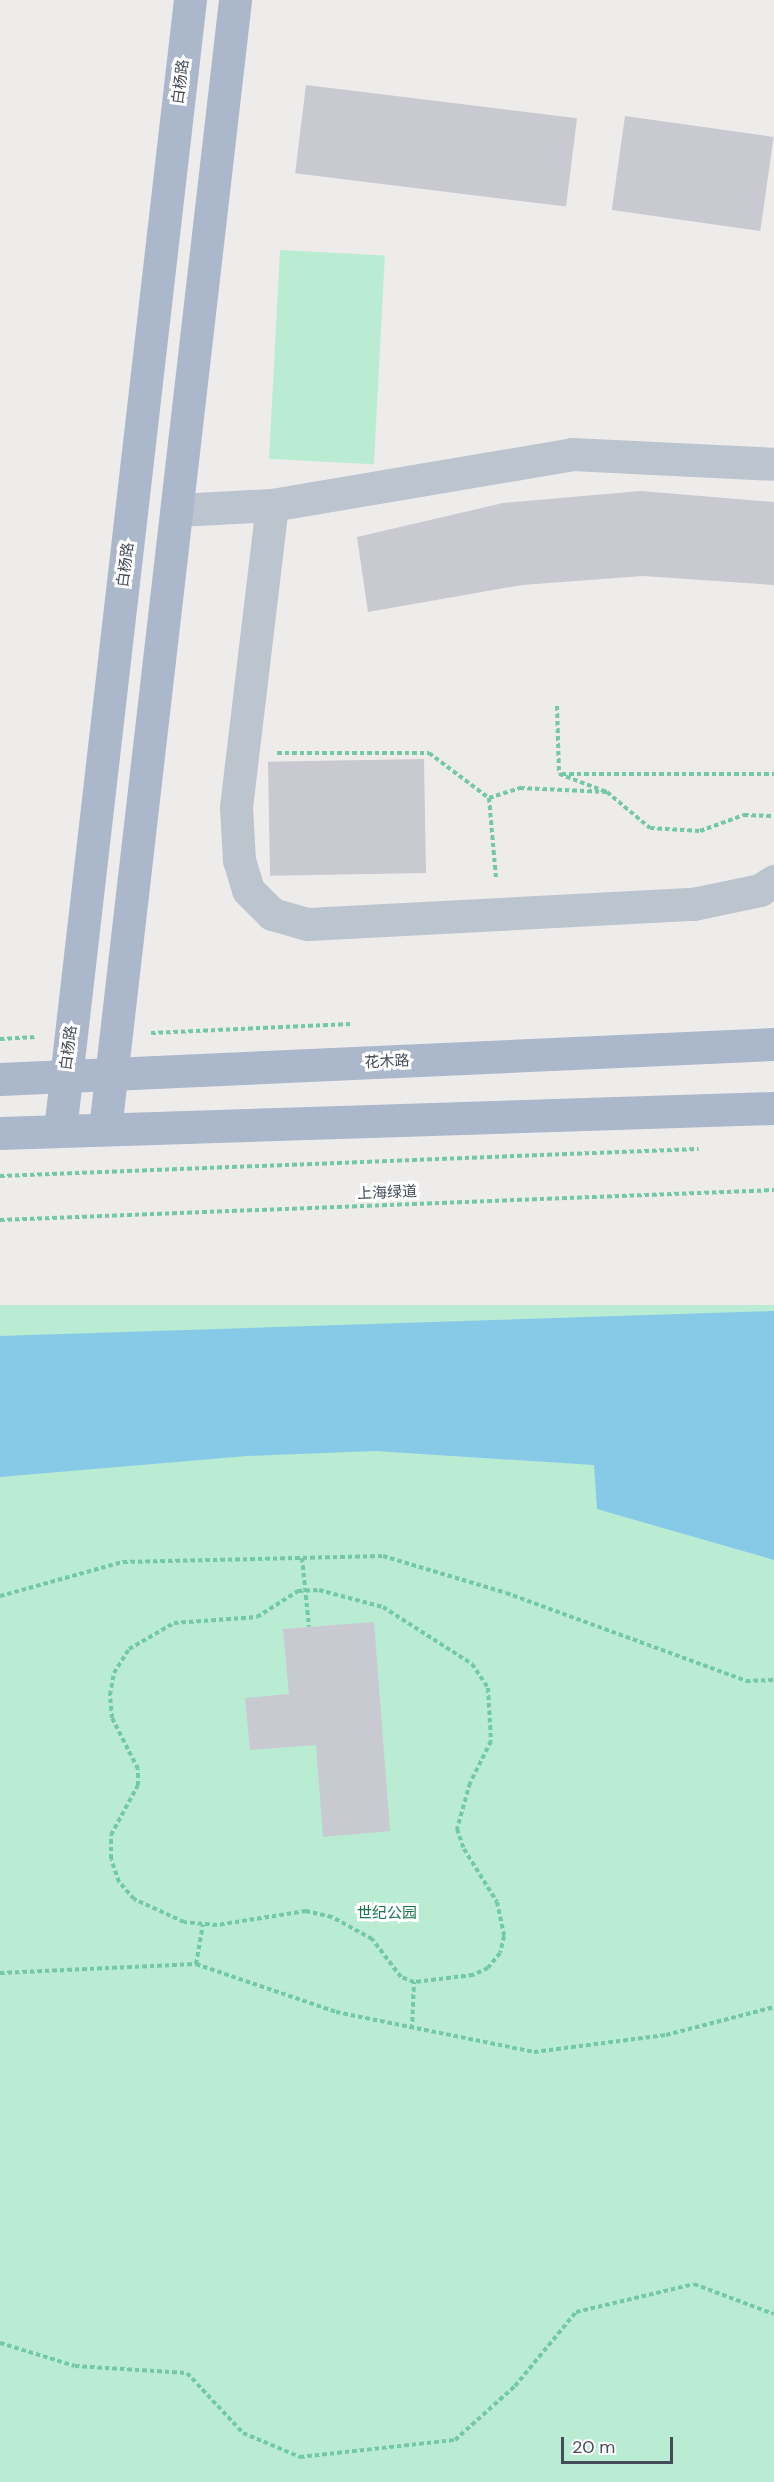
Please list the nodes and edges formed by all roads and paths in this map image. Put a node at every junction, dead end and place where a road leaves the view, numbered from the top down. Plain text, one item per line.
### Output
1 (190, 0) edge
2 (235, 0) edge
3 (774, 464) edge
4 (272, 505) junction
5 (177, 510) junction
6 (557, 706) dead end
7 (243, 753) junction
8 (559, 774) junction
9 (774, 774) edge
10 (607, 792) junction
11 (489, 798) junction
12 (774, 816) edge
13 (774, 881) edge
14 (499, 915) junction
15 (774, 1044) edge
16 (111, 1075) junction
17 (66, 1077) junction
18 (0, 1079) edge
19 (774, 1108) edge
20 (105, 1129) junction
21 (60, 1130) junction
22 (0, 1133) edge
23 (703, 1149) dead end
24 (0, 1176) edge
25 (774, 1190) edge
26 (0, 1220) edge
27 (302, 1558) junction
28 (305, 1590) junction
29 (0, 1596) edge
30 (309, 1627) dead end
31 (774, 1680) edge
32 (203, 1925) junction
33 (196, 1964) junction
34 (0, 1973) edge
35 (414, 1982) junction
36 (774, 2007) edge
37 (412, 2030) junction
38 (774, 2314) edge
39 (0, 2343) edge

1 - 17 main road, 白杨路
2 - 5 main road
3 - 4 lane
4 - 5 lane
4 - 7 lane
5 - 16 main road
6 - 8 path
7 - 11 path
7 - 14 lane
8 - 9 path
8 - 10 path
10 - 11 path
10 - 12 path
11 - 14 path
13 - 14 lane
15 - 16 main road, 花木路
16 - 17 main road, 花木路
16 - 20 main road
17 - 18 main road, 花木路
17 - 21 main road, 白杨路
19 - 20 main road
20 - 21 main road
21 - 22 main road
23 - 24 path
25 - 26 path, 上海绿道
27 - 28 path
27 - 29 path
27 - 31 path
28 - 30 path
28 - 32 path
28 - 35 path
32 - 33 path
32 - 35 path
33 - 34 path
33 - 37 path
35 - 37 path
36 - 37 path
38 - 39 path

